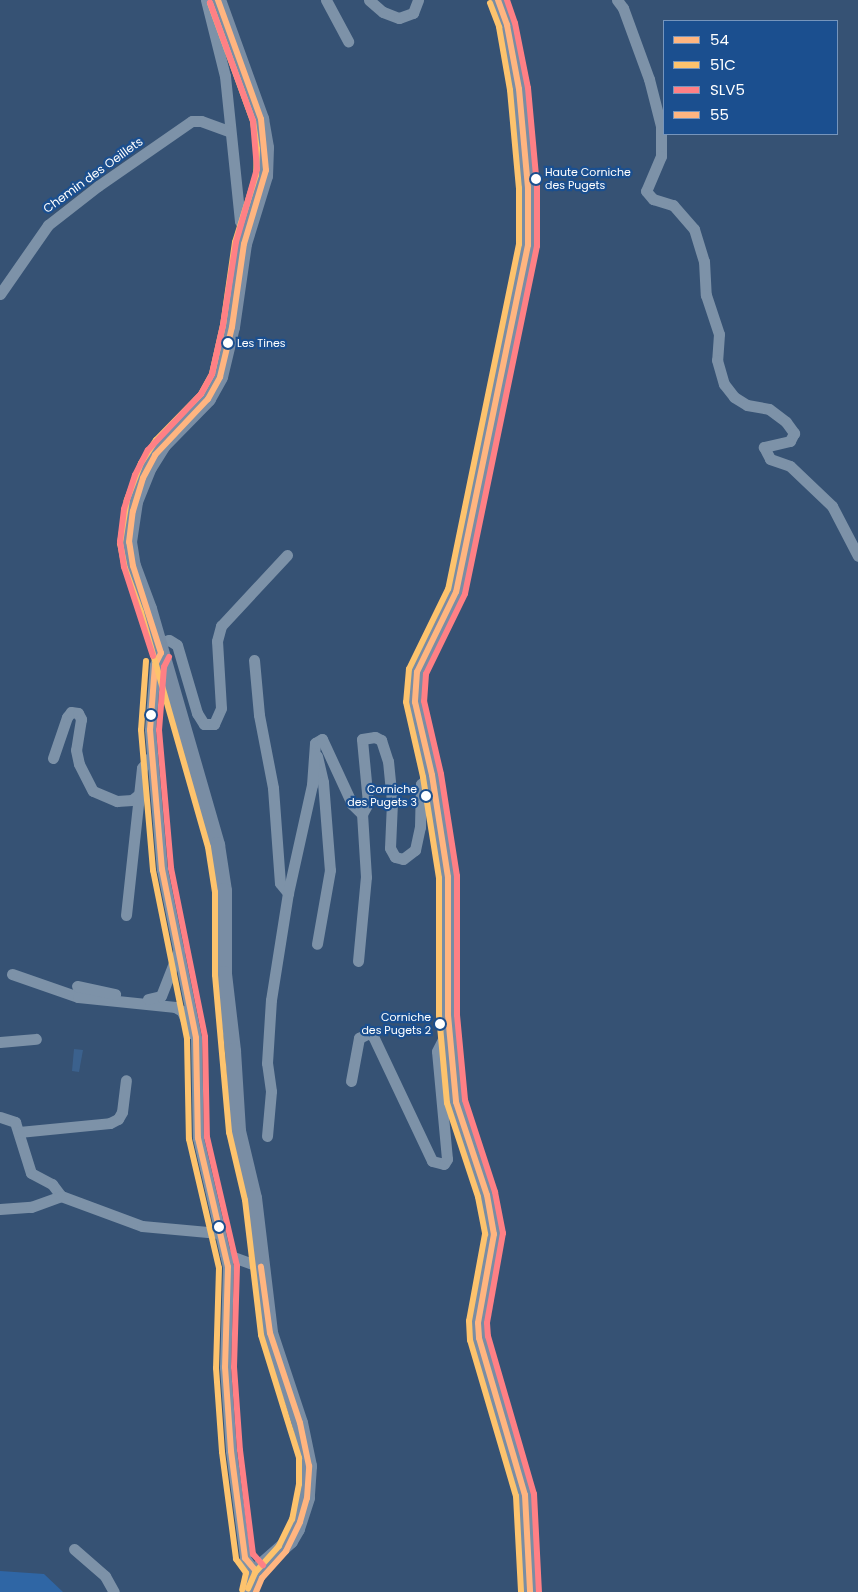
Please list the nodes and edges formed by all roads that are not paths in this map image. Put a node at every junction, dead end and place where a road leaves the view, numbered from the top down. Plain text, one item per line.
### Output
1 (206, 0) edge
2 (218, 0) edge
3 (326, 0) edge
4 (369, 0) edge
5 (418, 0) edge
6 (498, 0) edge
7 (617, 0) edge
8 (348, 42) dead end
9 (229, 131) junction
10 (247, 232) junction
11 (0, 294) edge
12 (288, 555) dead end
13 (858, 556) edge
14 (160, 648) junction
15 (254, 660) dead end
16 (314, 750) junction
17 (152, 755) junction
18 (53, 758) dead end
19 (432, 775) junction
20 (138, 794) junction
21 (362, 814) junction
22 (288, 893) junction
23 (126, 915) dead end
24 (317, 944) dead end
25 (179, 950) junction
26 (358, 961) dead end
27 (12, 974) dead end
28 (77, 986) dead end
29 (450, 1037) junction
30 (196, 1038) junction
31 (36, 1039) dead end
32 (0, 1042) edge
33 (126, 1080) dead end
34 (351, 1081) dead end
35 (0, 1117) edge
36 (19, 1132) junction
37 (267, 1136) dead end
38 (61, 1196) junction
39 (0, 1209) edge
40 (219, 1233) junction
41 (225, 1254) junction
42 (262, 1266) junction
43 (74, 1549) dead end
44 (262, 1571) junction
45 (114, 1592) edge
46 (250, 1592) edge
47 (256, 1592) edge
48 (530, 1592) edge

1 - 9 street
2 - 10 main road
3 - 8 street
4 - 5 street
6 - 19 main road
7 - 13 street
9 - 10 street
9 - 11 street, Chemin des Oeillets
10 - 14 main road
12 - 14 street
14 - 17 street
14 - 42 main road
15 - 22 street
16 - 21 street
16 - 22 street
16 - 24 street
17 - 20 street
17 - 25 street
18 - 20 street
19 - 21 street
19 - 29 main road
20 - 23 street
21 - 26 street
22 - 37 street
25 - 28 street
25 - 30 street
27 - 30 street
29 - 34 street
29 - 48 main road
30 - 40 street
31 - 32 street
33 - 36 street
35 - 36 street
36 - 38 street
38 - 39 street
38 - 40 street
40 - 41 street
41 - 42 street
41 - 44 street
42 - 44 main road
43 - 45 street
44 - 46 main road
44 - 47 main road

